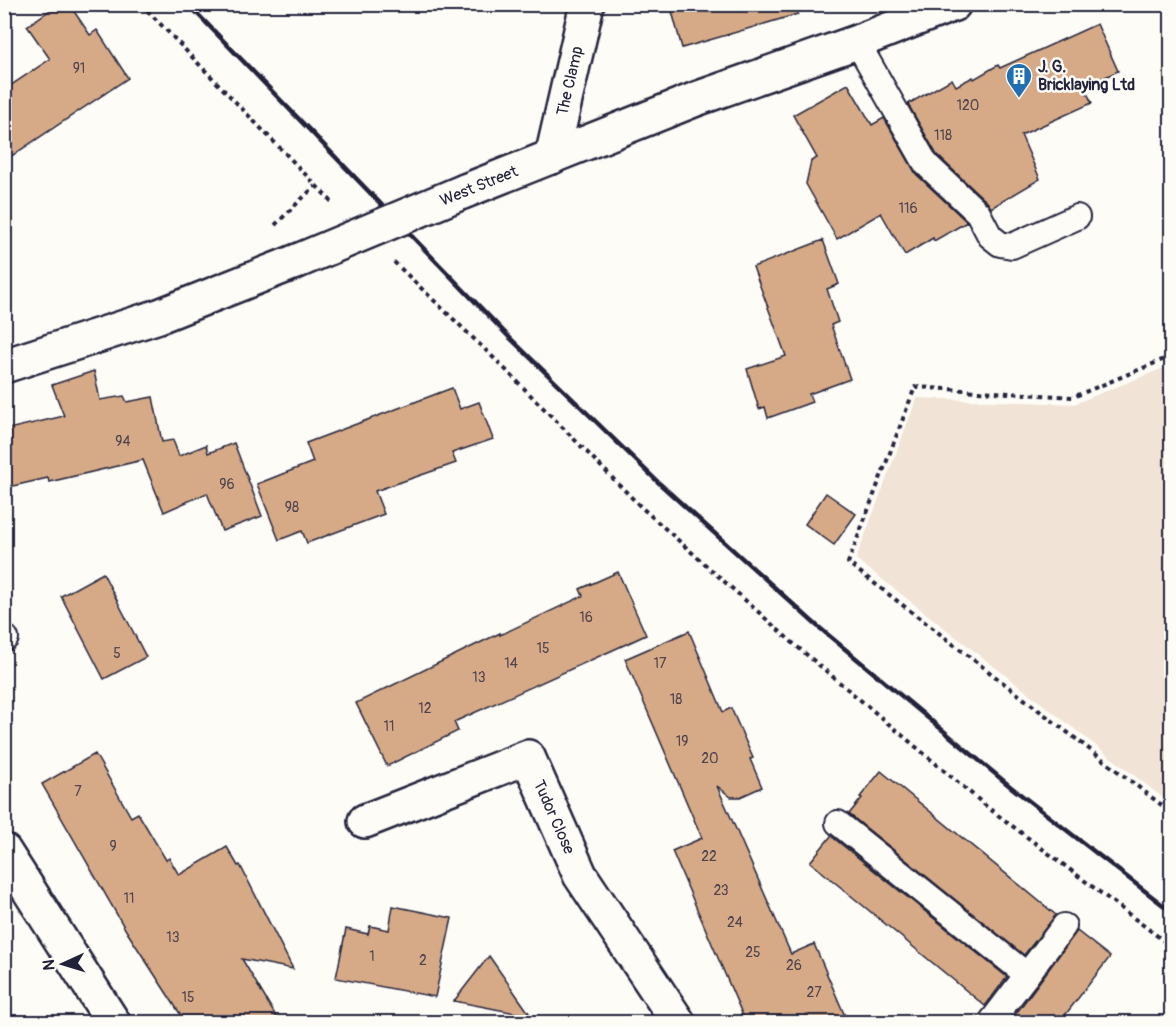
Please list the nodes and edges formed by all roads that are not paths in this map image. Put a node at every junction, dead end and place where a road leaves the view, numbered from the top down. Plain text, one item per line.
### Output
1 (587, 4) edge
2 (954, 4) edge
3 (857, 42) junction
4 (552, 157) junction
5 (1077, 217) dead end
6 (4, 366) edge
7 (364, 821) dead end
8 (837, 823) dead end
9 (4, 851) edge
10 (1064, 926) dead end
11 (1028, 975) junction
12 (113, 1023) edge
13 (678, 1023) edge
14 (991, 1023) edge

1 - 4 street, The Clamp
2 - 3 street, West Street
3 - 4 street, West Street
3 - 5 lane
4 - 6 street, West Street, bridge
7 - 13 street, Tudor Close
8 - 11 lane
9 - 12 street
10 - 11 lane
11 - 14 lane

